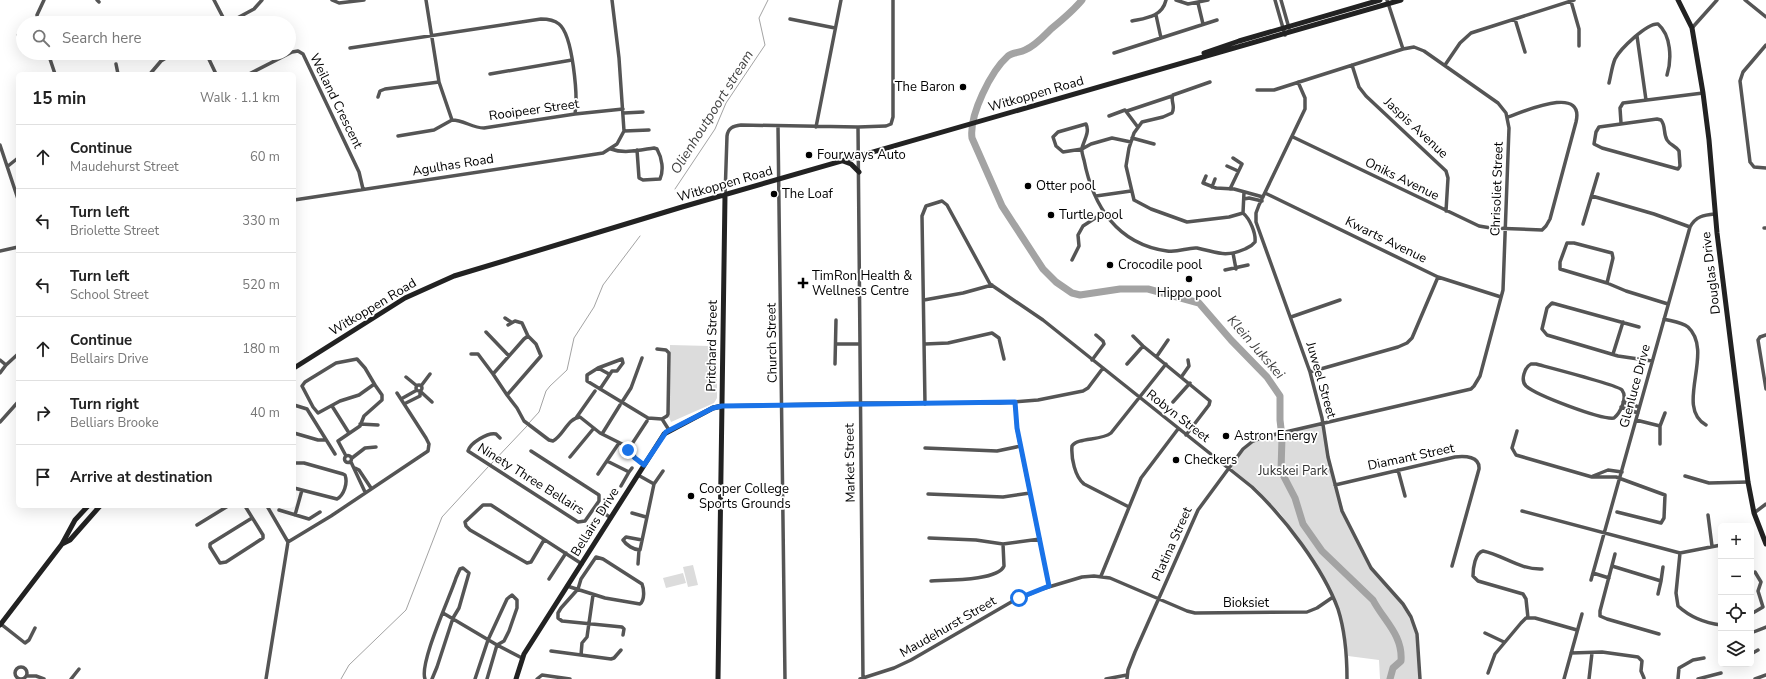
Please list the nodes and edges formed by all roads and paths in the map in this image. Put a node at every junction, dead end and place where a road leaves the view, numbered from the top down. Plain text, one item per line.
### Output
1 (44, 0) edge
2 (214, 0) edge
3 (262, 0) edge
4 (332, 0) edge
5 (364, 0) edge
6 (426, 0) edge
7 (612, 0) edge
8 (841, 0) edge
9 (892, 0) edge
10 (1166, 0) edge
11 (1176, 0) edge
12 (1208, 0) edge
13 (1275, 0) edge
14 (1281, 0) edge
15 (1380, 0) edge
16 (1401, 0) edge
17 (1572, 0) edge
18 (1678, 0) edge
19 (1717, 0) edge
20 (1746, 0) edge
21 (1388, 2) edge
22 (1198, 3) junction
23 (1156, 15) junction
24 (37, 16) edge
25 (223, 16) edge
26 (242, 16) edge
27 (1766, 17) edge
28 (790, 19) dead end
29 (1514, 19) junction
30 (1217, 20) dead end
31 (1132, 21) dead end
32 (1203, 24) junction
33 (835, 28) junction
34 (1692, 28) junction
35 (1287, 31) junction
36 (432, 35) junction
37 (1637, 36) junction
38 (1161, 38) junction
39 (1766, 45) edge
40 (1579, 46) dead end
41 (350, 48) dead end
42 (1403, 48) junction
43 (296, 52) edge
44 (1525, 52) dead end
45 (1114, 53) dead end
46 (50, 60) edge
47 (163, 60) edge
48 (209, 60) edge
49 (278, 60) edge
50 (572, 60) junction
51 (116, 64) dead end
52 (1352, 65) junction
53 (1445, 65) junction
54 (54, 72) edge
55 (118, 72) edge
56 (152, 72) edge
57 (215, 72) edge
58 (253, 72) edge
59 (490, 74) dead end
60 (1667, 75) dead end
61 (439, 82) junction
62 (1210, 82) dead end
63 (1298, 82) junction
64 (1609, 83) dead end
65 (1257, 90) dead end
66 (1703, 93) junction
67 (1172, 96) junction
68 (378, 97) dead end
69 (1646, 100) junction
70 (624, 111) junction
71 (1127, 111) junction
72 (643, 112) dead end
73 (575, 114) junction
74 (1109, 116) dead end
75 (1508, 117) junction
76 (452, 120) junction
77 (1621, 123) junction
78 (1138, 126) junction
79 (778, 127) junction
80 (816, 127) junction
81 (858, 127) junction
82 (649, 130) dead end
83 (624, 131) junction
84 (398, 136) dead end
85 (1293, 137) junction
86 (1131, 140) junction
87 (1154, 144) dead end
88 (0, 145) edge
89 (612, 148) junction
90 (1082, 149) junction
91 (637, 150) junction
92 (858, 157) junction
93 (1233, 158) dead end
94 (16, 160) edge
95 (843, 161) junction
96 (8, 166) junction
97 (1228, 166) dead end
98 (1766, 168) edge
99 (1238, 171) junction
100 (859, 172) junction
101 (1598, 174) dead end
102 (1206, 176) dead end
103 (779, 180) junction
104 (1215, 180) dead end
105 (1212, 187) junction
106 (363, 189) junction
107 (1230, 189) junction
108 (1131, 190) junction
109 (16, 192) edge
110 (1244, 192) junction
111 (1265, 193) junction
112 (725, 196) junction
113 (1096, 196) junction
114 (1592, 196) junction
115 (1249, 198) junction
116 (1244, 199) junction
117 (1262, 199) junction
118 (296, 200) edge
119 (1259, 205) junction
120 (1446, 211) junction
121 (1243, 212) junction
122 (1103, 213) junction
123 (1715, 214) junction
124 (1583, 224) dead end
125 (1690, 227) junction
126 (1506, 229) junction
127 (16, 247) edge
128 (0, 251) edge
129 (1234, 253) junction
130 (1072, 260) dead end
131 (1248, 265) dead end
132 (1236, 269) junction
133 (1225, 270) dead end
134 (1438, 277) junction
135 (1607, 283) junction
136 (992, 285) junction
137 (1501, 297) junction
138 (924, 300) junction
139 (1340, 300) dead end
140 (1668, 304) junction
141 (1290, 317) junction
142 (505, 318) dead end
143 (1664, 319) junction
144 (836, 320) dead end
145 (1623, 322) junction
146 (1639, 327) dead end
147 (486, 332) dead end
148 (1096, 335) dead end
149 (1766, 335) edge
150 (528, 336) junction
151 (1133, 336) dead end
152 (1168, 340) dead end
153 (836, 344) junction
154 (860, 344) junction
155 (925, 344) junction
156 (1143, 346) junction
157 (657, 350) dead end
158 (471, 354) dead end
159 (1613, 354) junction
160 (16, 356) edge
161 (509, 356) junction
162 (1157, 356) junction
163 (642, 358) dead end
164 (1004, 359) dead end
165 (0, 360) edge
166 (1092, 360) junction
167 (1188, 360) dead end
168 (1652, 361) junction
169 (835, 364) dead end
170 (1127, 364) dead end
171 (1166, 364) junction
172 (6, 366) junction
173 (296, 367) edge
174 (598, 368) junction
175 (1103, 368) junction
176 (1310, 372) junction
177 (0, 374) edge
178 (430, 374) dead end
179 (493, 374) junction
180 (609, 374) junction
181 (1182, 376) junction
182 (406, 377) dead end
183 (1190, 383) junction
184 (375, 385) junction
185 (1474, 386) joint
186 (419, 388) junction
187 (600, 389) junction
188 (1766, 390) edge
189 (595, 391) dead end
190 (397, 392) dead end
191 (507, 395) junction
192 (1140, 398) junction
193 (401, 399) junction
194 (432, 402) dead end
195 (1015, 402) junction
196 (1173, 402) dead end
197 (1623, 402) junction
198 (621, 403) junction
199 (860, 403) junction
200 (16, 404) edge
201 (404, 404) junction
202 (926, 404) junction
203 (782, 405) junction
204 (296, 406) edge
205 (332, 406) junction
206 (722, 406) junction
207 (1621, 407) junction
208 (1639, 407) junction
209 (1638, 413) junction
210 (1666, 413) dead end
211 (576, 418) junction
212 (662, 419) junction
213 (1636, 420) junction
214 (647, 421) dead end
215 (0, 422) edge
216 (360, 424) junction
217 (1323, 424) junction
218 (378, 425) dead end
219 (1706, 425) dead end
220 (1660, 426) junction
221 (594, 428) junction
222 (1178, 429) junction
223 (669, 430) junction
224 (1517, 431) dead end
225 (349, 433) junction
226 (602, 434) junction
227 (296, 435) edge
228 (1186, 435) junction
229 (500, 438) dead end
230 (326, 440) junction
231 (619, 443) junction
232 (1660, 444) dead end
233 (1021, 446) junction
234 (376, 447) dead end
235 (925, 448) dead end
236 (628, 450) junction
237 (531, 451) dead end
238 (335, 454) dead end
239 (346, 456) junction
240 (570, 457) dead end
241 (351, 460) junction
242 (607, 461) junction
243 (296, 463) edge
244 (644, 465) junction
245 (355, 468) junction
246 (632, 468) dead end
247 (1229, 468) junction
248 (1398, 470) junction
249 (664, 471) dead end
250 (629, 472) junction
251 (1622, 472) junction
252 (598, 474) dead end
253 (638, 475) junction
254 (1685, 476) dead end
255 (1592, 477) junction
256 (1620, 479) junction
257 (1748, 482) junction
258 (654, 484) junction
259 (1335, 485) junction
260 (621, 486) dead end
261 (296, 488) edge
262 (371, 488) junction
263 (302, 490) junction
264 (365, 492) junction
265 (1030, 492) junction
266 (928, 494) dead end
267 (1405, 496) dead end
268 (1766, 504) edge
269 (86, 508) edge
270 (98, 508) edge
271 (225, 508) edge
272 (246, 508) edge
273 (268, 508) edge
274 (595, 508) junction
275 (1129, 508) junction
276 (279, 510) dead end
277 (1522, 510) dead end
278 (320, 512) dead end
279 (1617, 512) dead end
280 (1754, 513) junction
281 (632, 514) dead end
282 (295, 515) junction
283 (1708, 515) dead end
284 (646, 517) junction
285 (252, 518) junction
286 (611, 518) junction
287 (196, 525) dead end
288 (1605, 532) junction
289 (929, 538) dead end
290 (1040, 539) junction
291 (544, 540) junction
292 (642, 540) junction
293 (288, 542) junction
294 (62, 544) junction
295 (1003, 544) junction
296 (1766, 544) edge
297 (1718, 545) edge
298 (1712, 546) junction
299 (639, 550) junction
300 (566, 553) junction
301 (1680, 553) junction
302 (1615, 554) dead end
303 (582, 564) junction
304 (638, 564) dead end
305 (1452, 566) dead end
306 (1612, 566) junction
307 (1664, 567) dead end
308 (1542, 569) dead end
309 (1755, 572) dead end
310 (1593, 573) junction
311 (1102, 576) junction
312 (1608, 578) junction
313 (549, 579) dead end
314 (1591, 580) dead end
315 (931, 581) dead end
316 (1661, 581) junction
317 (567, 586) junction
318 (1049, 586) junction
319 (578, 589) junction
320 (1658, 594) dead end
321 (593, 595) junction
322 (1333, 597) junction
323 (1158, 599) junction
324 (1754, 612) edge
325 (443, 613) junction
326 (1582, 614) dead end
327 (453, 618) junction
328 (1528, 618) junction
329 (588, 623) junction
330 (0, 624) edge
331 (1718, 624) edge
332 (1766, 627) edge
333 (35, 628) dead end
334 (1577, 630) junction
335 (1754, 632) edge
336 (1485, 633) dead end
337 (1659, 634) dead end
338 (623, 635) dead end
339 (488, 640) junction
340 (1504, 642) junction
341 (497, 645) junction
342 (621, 650) dead end
343 (1758, 650) dead end
344 (551, 651) dead end
345 (1754, 652) edge
346 (1592, 653) junction
347 (1570, 654) junction
348 (581, 655) junction
349 (522, 658) junction
350 (1704, 658) dead end
351 (79, 669) dead end
352 (1488, 673) dead end
353 (1721, 673) dead end
354 (1766, 674) edge
355 (28, 676) dead end
356 (1127, 677) edge
357 (1644, 678) dead end
358 (44, 679) edge
359 (71, 679) edge
360 (266, 679) edge
361 (425, 679) edge
362 (432, 679) edge
363 (475, 679) edge
364 (487, 679) edge
365 (516, 679) edge
366 (537, 679) edge
367 (570, 679) edge
368 (718, 679) edge
369 (785, 679) edge
370 (860, 679) edge
371 (863, 679) edge
372 (1106, 679) edge
373 (1347, 679) edge
374 (1420, 679) edge
375 (1564, 679) edge
376 (1589, 679) edge
377 (1678, 679) edge
378 (1698, 679) edge
379 (1757, 679) edge

1 - 24 street
2 - 25 street
3 - 26 street
4 - 5 street
6 - 36 street
7 - 70 street
8 - 33 street
9 - 81 street
10 - 23 street
11 - 22 street
12 - 22 street
13 - 35 street
14 - 35 street
15 - 35 main road, Witkoppen Road
16 - 21 main road, Witkoppen Road
17 - 29 street
17 - 40 street
18 - 34 main road, Douglas Drive
19 - 34 street
20 - 27 street
21 - 35 main road, Witkoppen Road
21 - 42 street
22 - 32 street
23 - 31 street
23 - 38 street
28 - 33 street
29 - 44 street
29 - 53 street
30 - 32 street
32 - 38 street
33 - 80 street
34 - 66 main road, Douglas Drive
35 - 92 main road, Witkoppen Road
36 - 41 street
36 - 50 street
36 - 61 street
37 - 60 street
37 - 64 street
37 - 69 street
38 - 45 street
39 - 98 street
42 - 52 street
42 - 53 street
43 - 106 street, Weiland Crescent
46 - 54 street
47 - 56 street
48 - 57 street
49 - 58 street, Weiland Crescent
50 - 59 street
50 - 73 street
51 - 55 street
52 - 63 street
52 - 120 street, Jaspis Avenue
53 - 75 street
61 - 68 street
61 - 76 street
62 - 67 street
63 - 65 street
63 - 85 street
66 - 69 street
66 - 123 main road, Douglas Drive
67 - 71 street
67 - 78 street
69 - 77 street
70 - 72 street, Rooipeer Street
70 - 73 street, Rooipeer Street
70 - 83 street
71 - 74 street
71 - 78 street
73 - 76 street, Rooipeer Street
75 - 126 street, Chrisoliet Street
75 - 126 street, Oniks Avenue
76 - 84 street
77 - 77 street
78 - 86 street
79 - 80 street
79 - 103 street, Church Street
79 - 112 street, Pritchard Street
80 - 81 street
81 - 92 street, Market Street
82 - 83 street
83 - 89 street
85 - 111 street
85 - 120 street, Oniks Avenue
86 - 87 street
86 - 90 street
86 - 108 street
88 - 96 street
89 - 91 street
89 - 106 street, Agulhas Road
90 - 90 street
90 - 113 street
91 - 91 street
92 - 95 main road, Witkoppen Road
92 - 100 street, Market Street
93 - 99 street
94 - 96 street
95 - 100 main road
95 - 103 main road, Witkoppen Road
96 - 109 street
97 - 99 street
99 - 107 street
100 - 154 street, Market Street
101 - 114 street
102 - 105 street
103 - 112 main road, Witkoppen Road
103 - 203 street, Church Street
104 - 105 street
105 - 107 street
106 - 118 street, Agulhas Road
107 - 110 street
108 - 113 street
108 - 121 street
110 - 116 street
110 - 117 street
111 - 117 street
111 - 134 street, Kwarts Avenue
112 - 173 main road, Witkoppen Road
112 - 206 main road, Pritchard Street
113 - 122 street
114 - 124 street
114 - 125 street
115 - 116 street
115 - 117 street
115 - 119 street
116 - 121 street
117 - 119 street
119 - 141 street, Juweel Street
120 - 126 street, Oniks Avenue
121 - 129 street
122 - 129 street
122 - 130 street
123 - 125 street
123 - 257 main road, Douglas Drive
125 - 140 street, Glenluce Drive
126 - 137 street, Chrisoliet Street
127 - 128 street
129 - 132 street
131 - 132 street
132 - 133 street
134 - 137 street, Kwarts Avenue
134 - 176 street
135 - 135 street
135 - 140 street
136 - 138 street
136 - 138 street
136 - 166 street, Robyn Street
137 - 185 street, Chrisoliet Street
138 - 155 street
139 - 141 street
140 - 143 street, Glenluce Drive
141 - 176 street, Juweel Street
142 - 150 street
143 - 168 street, Glenluce Drive
143 - 219 street
144 - 153 street
145 - 146 street
145 - 159 street
145 - 159 street
147 - 161 street
148 - 166 street
149 - 188 street
150 - 161 street
150 - 191 street
151 - 156 street
152 - 162 street
153 - 154 street
153 - 169 street
154 - 199 street, Market Street
155 - 164 street
155 - 202 street
156 - 162 street
156 - 170 street
157 - 212 street
158 - 179 street
159 - 168 street
160 - 172 street
161 - 179 street
162 - 171 street
163 - 198 street
165 - 172 street
166 - 175 street, Robyn Street
167 - 181 street
168 - 208 street, Glenluce Drive
171 - 181 street
171 - 192 street
172 - 177 street
174 - 180 street
174 - 180 street
174 - 187 street
175 - 192 street, Robyn Street
175 - 195 street
176 - 217 street, Juweel Street
178 - 186 street
179 - 191 street
180 - 187 street
181 - 183 street
182 - 186 street
183 - 196 street
183 - 228 street
184 - 205 street
184 - 205 street
184 - 216 street
185 - 217 street, Platina Street
186 - 193 street
186 - 194 street
186 - 201 street
187 - 198 street
189 - 211 street
190 - 193 street
191 - 211 street
192 - 222 street, Robyn Street
192 - 275 street
193 - 201 street
195 - 202 street
195 - 233 street
197 - 207 street
197 - 207 street
197 - 208 street
198 - 212 street
198 - 226 street
199 - 202 street
199 - 203 street
199 - 371 street, Market Street
200 - 215 street
201 - 262 street
203 - 206 street
203 - 369 street, Church Street
204 - 230 street
205 - 225 street
206 - 223 main road, Bellairs Drive
206 - 368 main road, Pritchard Street
207 - 209 street
208 - 209 street, Glenluce Drive
209 - 213 street, Glenluce Drive
210 - 220 street
211 - 221 street
212 - 223 street
213 - 220 street
213 - 251 street, Glenluce Drive
214 - 236 street
216 - 218 street
216 - 225 street
217 - 247 street, Platina Street
217 - 259 street, Juweel Street
220 - 232 street
221 - 226 street
221 - 240 street
222 - 228 street, Robyn Street
222 - 275 street
223 - 244 main road, Bellairs Drive
224 - 255 street
225 - 239 street
226 - 231 street
227 - 230 street
228 - 247 street, Robyn Street
229 - 274 street, Ninety Three Bellairs
230 - 238 street
231 - 236 street
231 - 242 street
233 - 235 street
233 - 265 street
234 - 241 street
236 - 244 street
237 - 274 street, Ninety Three Bellairs
239 - 241 street
239 - 241 street
241 - 245 street
242 - 250 street
242 - 252 street
243 - 263 street
244 - 253 main road, Bellairs Drive
245 - 262 street
245 - 264 street
246 - 250 street
247 - 322 street, Robyn Street
247 - 323 street, Platina Street
248 - 259 street, Diamant Street
248 - 267 street
248 - 305 street, Diamant Street
249 - 258 street
250 - 260 street
251 - 255 street
251 - 256 street, Glenluce Drive
253 - 258 street
253 - 286 main road, Bellairs Drive
254 - 257 street
255 - 256 street
256 - 279 street
256 - 288 street, Glenluce Drive
257 - 280 main road, Douglas Drive
258 - 284 street
259 - 374 street, Juweel Street
261 - 263 street
262 - 264 street
263 - 282 street
264 - 293 street
265 - 266 street
265 - 290 street
268 - 280 street
269 - 294 main road
270 - 294 main road
271 - 287 street
272 - 285 street
273 - 293 street
274 - 286 street, Ninety Three Bellairs
275 - 311 street
276 - 282 street
277 - 288 street
278 - 282 street
280 - 296 main road, Douglas Drive
281 - 284 street
283 - 298 street
284 - 292 street
285 - 285 street
286 - 303 main road, Bellairs Drive
288 - 301 street
288 - 310 street, Glenluce Drive
289 - 295 street
290 - 295 street
290 - 318 street
291 - 291 street
291 - 300 street
292 - 299 street
292 - 299 street
293 - 360 street
294 - 330 main road
295 - 315 street
297 - 298 street
298 - 301 street
299 - 304 street
300 - 303 street
300 - 313 street
301 - 331 street
302 - 306 street
303 - 317 main road, Bellairs Drive
306 - 312 street
306 - 316 street
307 - 316 street
308 - 328 street
309 - 324 street
310 - 312 street
310 - 314 street, Glenluce Drive
311 - 318 street, Maudehurst Street
311 - 323 street, Maudehurst Street
312 - 337 street
316 - 320 street
317 - 319 street
317 - 349 main road, Bellairs Drive
318 - 371 street, Maudehurst Street
319 - 321 street
319 - 321 street
319 - 329 street
321 - 329 street
322 - 323 street, Bioksiet
322 - 373 street, Robyn Street
323 - 356 street, Platina Street
325 - 327 street
325 - 327 street
325 - 361 street
326 - 334 street
327 - 339 street
327 - 362 street
328 - 334 street
328 - 340 street
329 - 338 street
329 - 348 street
330 - 333 street
332 - 335 street
334 - 347 street
336 - 340 street
339 - 341 street
339 - 341 street
339 - 363 street
340 - 352 street
341 - 349 street
341 - 364 street
342 - 348 street
343 - 345 street
344 - 348 street
346 - 347 street
346 - 357 street
346 - 376 street
347 - 375 street
349 - 365 main road, Bellairs Drive
350 - 377 street
351 - 359 street
353 - 378 street
354 - 379 street
355 - 358 street
356 - 372 street
366 - 367 street
370 - 371 street, Maudehurst Street

